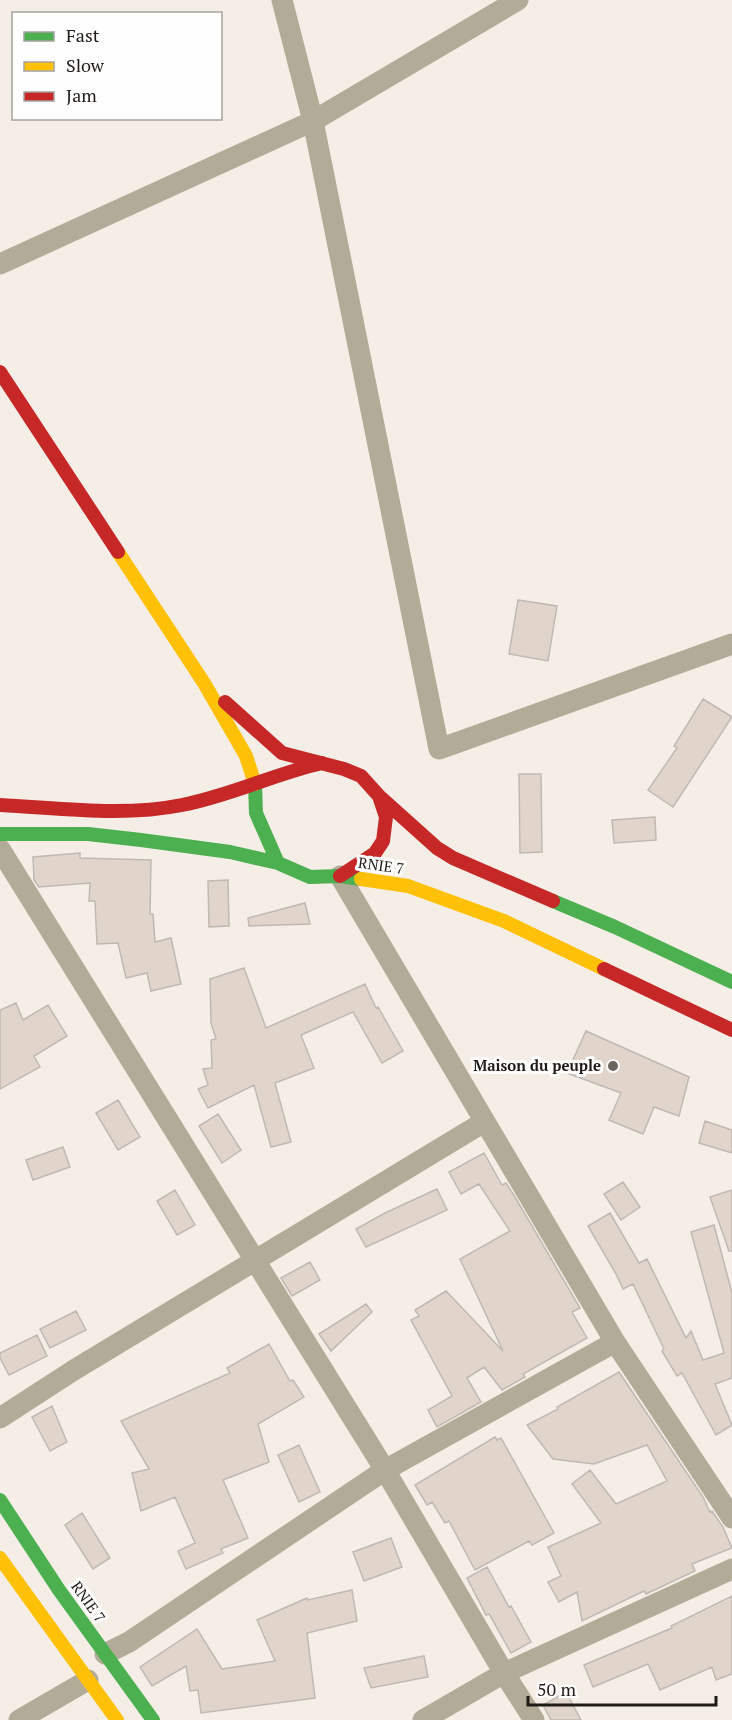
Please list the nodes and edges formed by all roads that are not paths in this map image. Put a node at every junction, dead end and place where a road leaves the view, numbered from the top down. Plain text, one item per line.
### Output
1 (282, 0) edge
2 (518, 0) edge
3 (314, 121) junction
4 (0, 264) edge
5 (0, 372) edge
6 (732, 644) edge
7 (204, 683) junction
8 (322, 763) junction
9 (255, 784) junction
10 (379, 796) junction
11 (0, 805) edge
12 (0, 834) edge
13 (0, 849) edge
14 (278, 863) junction
15 (340, 876) junction
16 (732, 982) edge
17 (732, 1030) edge
18 (484, 1122) junction
19 (255, 1261) junction
20 (615, 1342) junction
21 (0, 1418) edge
22 (385, 1470) junction
23 (0, 1500) edge
24 (732, 1518) edge
25 (0, 1558) edge
26 (732, 1569) edge
27 (105, 1654) junction
28 (504, 1673) junction
29 (88, 1680) junction
30 (19, 1720) edge
31 (117, 1720) edge
32 (153, 1720) edge
33 (423, 1720) edge
34 (534, 1720) edge

1 - 3 street
2 - 3 street
3 - 4 street
3 - 6 street
5 - 7 main road
7 - 8 main road
7 - 9 main road
8 - 9 main road
8 - 10 main road
9 - 11 main road
9 - 14 main road
10 - 15 main road
10 - 16 main road
12 - 14 main road, RNIE 7 / RNIE 7
13 - 19 street
14 - 15 main road, RNIE 7 / RNIE 7
15 - 17 main road, RNIE 7 / RNIE 7
15 - 18 street
18 - 19 street
18 - 20 street
19 - 21 street
19 - 22 street
20 - 22 street
20 - 24 street
22 - 27 street
22 - 28 street
23 - 27 main road, RNIE 7 / RNIE 7
25 - 29 main road
26 - 28 street
27 - 32 main road, RNIE 7 / RNIE 7
28 - 33 street
28 - 34 street
29 - 30 street
29 - 31 main road

